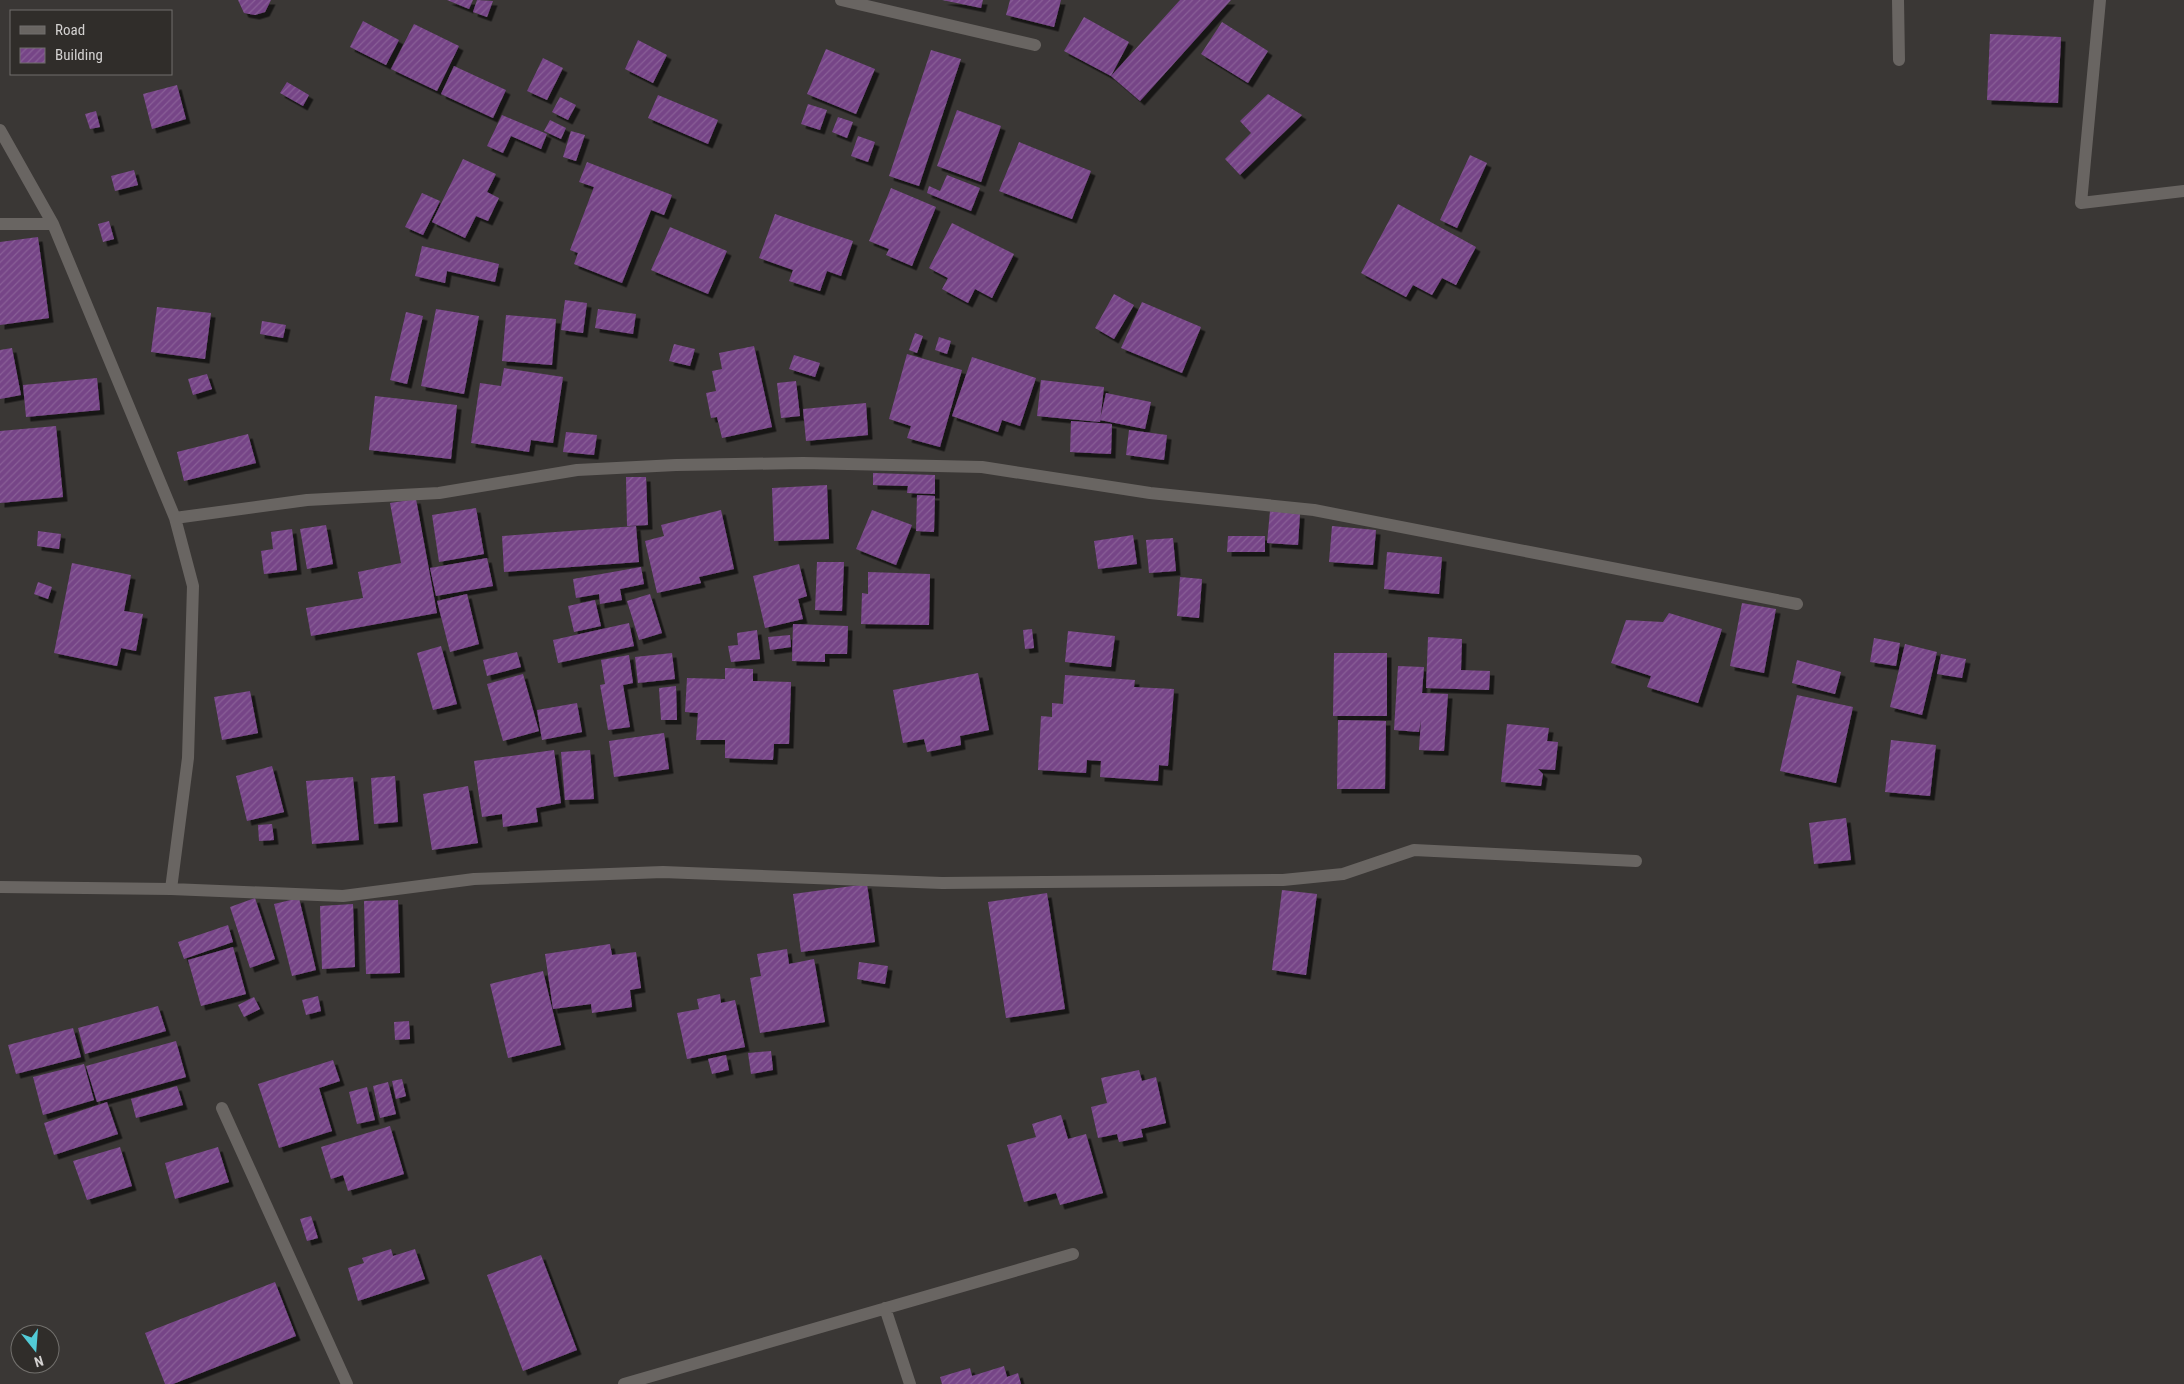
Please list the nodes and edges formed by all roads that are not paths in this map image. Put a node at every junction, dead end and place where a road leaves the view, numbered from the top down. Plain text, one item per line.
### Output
1 (841, 0) edge
2 (1898, 0) edge
3 (2100, 0) edge
4 (1035, 45) dead end
5 (1899, 60) dead end
6 (0, 130) edge
7 (2184, 191) edge
8 (0, 224) edge
9 (53, 224) junction
10 (175, 518) junction
11 (1796, 604) dead end
12 (1636, 861) dead end
13 (0, 887) edge
14 (171, 889) junction
15 (222, 1108) dead end
16 (1073, 1254) dead end
17 (885, 1308) junction
18 (347, 1384) edge
19 (624, 1384) edge
20 (910, 1384) edge

1 - 4 street
2 - 5 street
3 - 7 street
6 - 9 street
8 - 9 street
9 - 10 street
10 - 11 street
10 - 14 street
12 - 14 street
13 - 14 street
15 - 18 street
16 - 17 street
17 - 19 street
17 - 20 street

